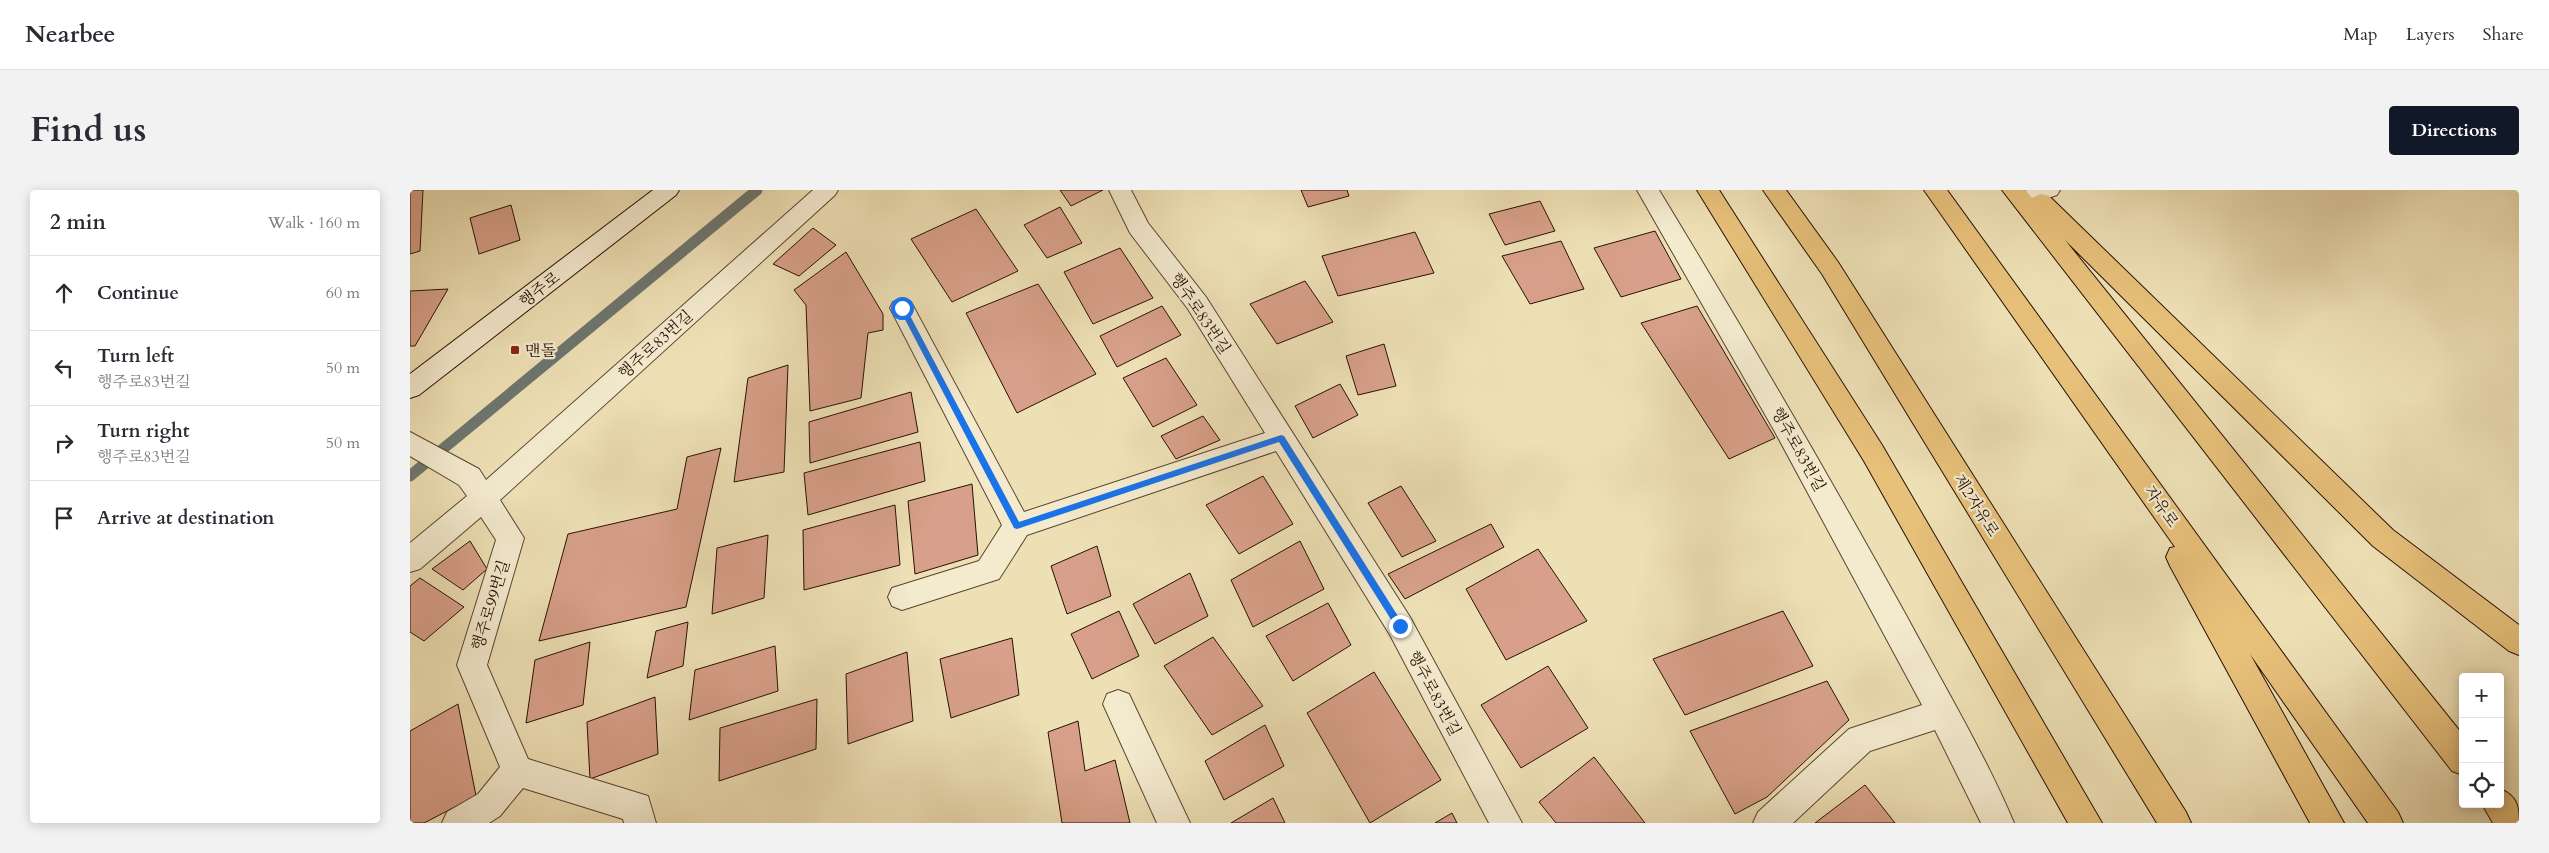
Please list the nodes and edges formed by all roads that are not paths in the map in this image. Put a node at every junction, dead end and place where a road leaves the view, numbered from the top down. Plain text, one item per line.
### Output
1 (668, 190) edge
2 (827, 190) edge
3 (1120, 190) edge
4 (1648, 190) edge
5 (1708, 190) edge
6 (1774, 190) edge
7 (1935, 190) edge
8 (2031, 191) edge
9 (902, 308) dead end
10 (410, 388) edge
11 (2112, 435) junction
12 (1281, 438) junction
13 (410, 443) edge
14 (476, 488) junction
15 (1017, 526) junction
16 (410, 560) edge
17 (902, 597) dead end
18 (2519, 642) edge
19 (1118, 704) dead end
20 (1942, 713) junction
21 (2459, 755) edge
22 (516, 771) junction
23 (2501, 808) edge
24 (458, 823) edge
25 (640, 823) edge
26 (1174, 823) edge
27 (1506, 823) edge
28 (1769, 823) edge
29 (1998, 823) edge
30 (2086, 823) edge
31 (2175, 823) edge
32 (2328, 823) edge
33 (2387, 823) edge
34 (2513, 823) edge

1 - 10 street, 행주로
2 - 14 street, 행주로83번길
3 - 12 street, 행주로83번길
4 - 20 street, 행주로83번길
5 - 30 highway
6 - 31 highway, 제2자유로
7 - 11 highway, 자유로
8 - 18 highway
8 - 21 highway
9 - 15 street
11 - 32 highway
11 - 33 highway, 자유로
12 - 15 street
12 - 27 street, 행주로83번길
13 - 14 street
14 - 16 street
14 - 22 street, 행주로99번길
15 - 17 street
19 - 26 street
20 - 28 street
20 - 29 street, 행주로83번길
22 - 24 street
22 - 25 street
23 - 34 highway

